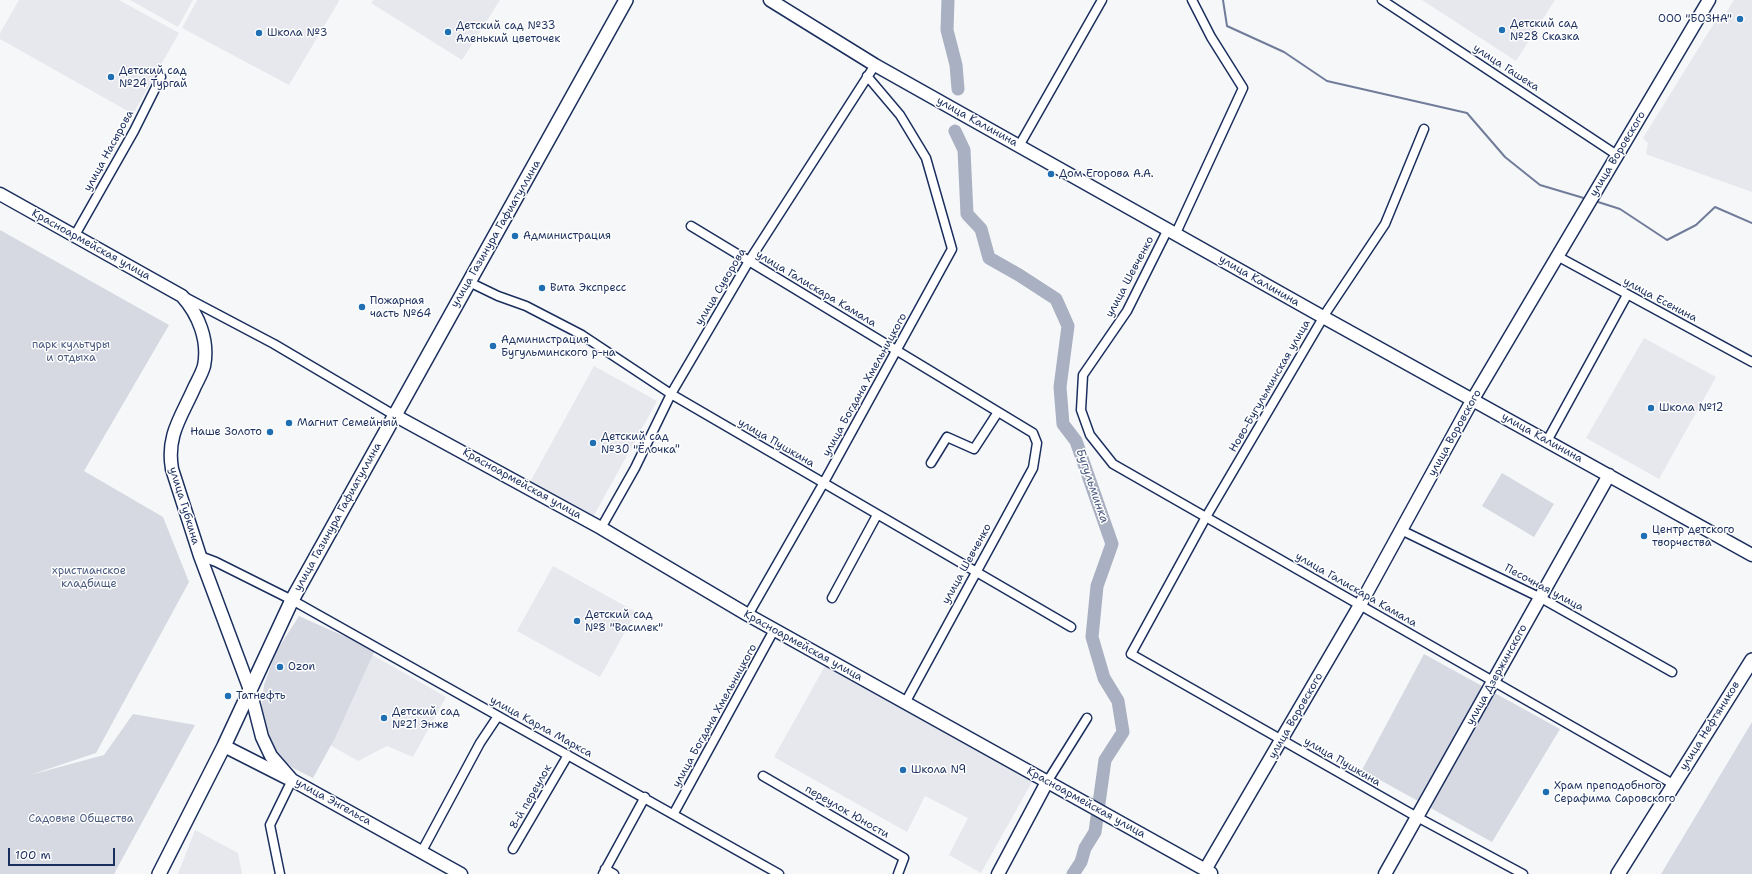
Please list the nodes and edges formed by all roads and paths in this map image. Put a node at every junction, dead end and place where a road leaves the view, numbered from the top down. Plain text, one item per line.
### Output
1 (626, 0) edge
2 (770, 0) edge
3 (1102, 0) edge
4 (1192, 0) edge
5 (1384, 0) edge
6 (1709, 0) edge
7 (875, 65) junction
8 (867, 76) junction
9 (161, 77) dead end
10 (1424, 129) dead end
11 (1019, 146) junction
12 (1617, 155) junction
13 (0, 194) edge
14 (691, 226) dead end
15 (1172, 231) junction
16 (75, 235) junction
17 (1557, 256) junction
18 (749, 261) junction
19 (469, 282) junction
20 (1628, 295) junction
21 (182, 296) junction
22 (1324, 317) junction
23 (897, 350) junction
24 (1752, 362) edge
25 (1083, 375) joint
26 (671, 394) junction
27 (1473, 399) junction
28 (998, 412) junction
29 (394, 415) junction
30 (1033, 433) joint
31 (1547, 441) junction
32 (931, 463) dead end
33 (1609, 476) junction
34 (823, 484) junction
35 (877, 515) junction
36 (1206, 517) junction
37 (601, 528) junction
38 (1402, 530) junction
39 (1752, 555) edge
40 (200, 556) junction
41 (975, 572) junction
42 (832, 598) dead end
43 (1541, 598) junction
44 (292, 600) junction
45 (1360, 605) junction
46 (748, 615) junction
47 (1071, 627) dead end
48 (774, 630) junction
49 (1131, 654) joint
50 (1752, 660) edge
51 (1672, 672) dead end
52 (1493, 682) junction
53 (250, 690) junction
54 (905, 703) junction
55 (498, 716) junction
56 (1087, 718) dead end
57 (1282, 740) junction
58 (224, 746) junction
59 (568, 755) junction
60 (763, 776) dead end
61 (292, 780) junction
62 (1047, 782) junction
63 (1673, 784) junction
64 (645, 797) junction
65 (674, 813) junction
66 (1417, 817) junction
67 (513, 849) dead end
68 (422, 851) junction
69 (604, 872) edge
70 (1209, 872) edge
71 (159, 874) edge
72 (280, 874) edge
73 (461, 874) edge
74 (614, 874) edge
75 (779, 874) edge
76 (898, 874) edge
77 (998, 874) edge
78 (1385, 874) edge
79 (1523, 874) edge
80 (1618, 874) edge

1 - 19 main road, улица Газинура Гафиатуллина
2 - 7 street, улица Калинина
3 - 11 street
4 - 15 street, улица Шевченко
5 - 12 street, улица Гашека
6 - 12 street, улица Воровского
7 - 8 street, улица Суворова
7 - 11 street, улица Калинина
8 - 18 street, улица Суворова
8 - 23 street, улица Богдана Хмельницкого
9 - 16 street, улица Насырова
10 - 22 street, Ново-Бугульминская улица
11 - 15 street, улица Калинина
12 - 17 street, улица Воровского
13 - 16 street, Красноармейская улица
14 - 18 street, улица Галискара Камала
15 - 22 street, улица Калинина
15 - 25 street, улица Шевченко
16 - 21 street, Красноармейская улица
17 - 20 street, улица Есенина
17 - 27 street, улица Воровского
18 - 23 street, улица Галискара Камала
18 - 26 street, улица Суворова
19 - 26 street, улица Пушкина
19 - 29 main road, улица Газинура Гафиатуллина
20 - 24 street, улица Есенина
20 - 31 street
21 - 29 street
21 - 40 street, улица Губкина
22 - 27 street, улица Калинина
22 - 36 street, Ново-Бугульминская улица
23 - 28 street, улица Галискара Камала
23 - 34 street, улица Богдана Хмельницкого
25 - 36 street, улица Галискара Камала
26 - 34 street, улица Пушкина
26 - 37 street, улица Суворова
27 - 31 street, улица Калинина
27 - 38 street, улица Воровского
28 - 30 street, улица Галискара Камала
28 - 32 street
29 - 37 street, Красноармейская улица
29 - 44 main road, улица Газинура Гафиатуллина
30 - 41 street, улица Шевченко
31 - 33 street, улица Калинина
33 - 39 street, улица Калинина
33 - 43 street, улица Дзержинского
34 - 35 street, улица Пушкина
34 - 46 street, улица Богдана Хмельницкого
35 - 41 street, улица Пушкина
35 - 42 street
36 - 45 street, улица Галискара Камала
36 - 49 street, Ново-Бугульминская улица
37 - 46 street, Красноармейская улица
38 - 43 street, Песочная улица
38 - 45 street, улица Воровского
40 - 44 street, улица Губкина
40 - 53 street, улица Энгельса
41 - 47 street, улица Пушкина
41 - 54 street, улица Шевченко
43 - 51 street, Песочная улица
43 - 52 street, улица Дзержинского
44 - 53 main road, улица Газинура Гафиатуллина
44 - 55 street, улица Карла Маркса
45 - 52 street, улица Галискара Камала
45 - 57 street, улица Воровского
46 - 48 street, Красноармейская улица
48 - 54 street, Красноармейская улица
48 - 65 street, улица Богдана Хмельницкого
49 - 57 street, улица Пушкина
50 - 63 main road, улица Нефтяников
52 - 63 street, улица Галискара Камала
52 - 66 street, улица Дзержинского
53 - 58 main road, улица Газинура Гафиатуллина
53 - 61 street, улица Энгельса
54 - 62 street, Красноармейская улица
55 - 59 street, улица Карла Маркса
55 - 68 street
56 - 62 street
57 - 66 street, улица Пушкина
57 - 70 street, улица Воровского
58 - 61 street
58 - 71 main road, улица Газинура Гафиатуллина
59 - 64 street, улица Карла Маркса
59 - 67 street, 8-й переулок
60 - 76 street, переулок Юности
61 - 68 street, улица Энгельса
61 - 72 street
62 - 70 street, Красноармейская улица
62 - 77 street
63 - 80 main road, улица Нефтяников
64 - 65 street, улица Карла Маркса
64 - 69 street
65 - 75 street, улица Карла Маркса
66 - 78 street, улица Дзержинского
66 - 79 street, улица Пушкина
68 - 73 street, улица Энгельса
69 - 74 street

